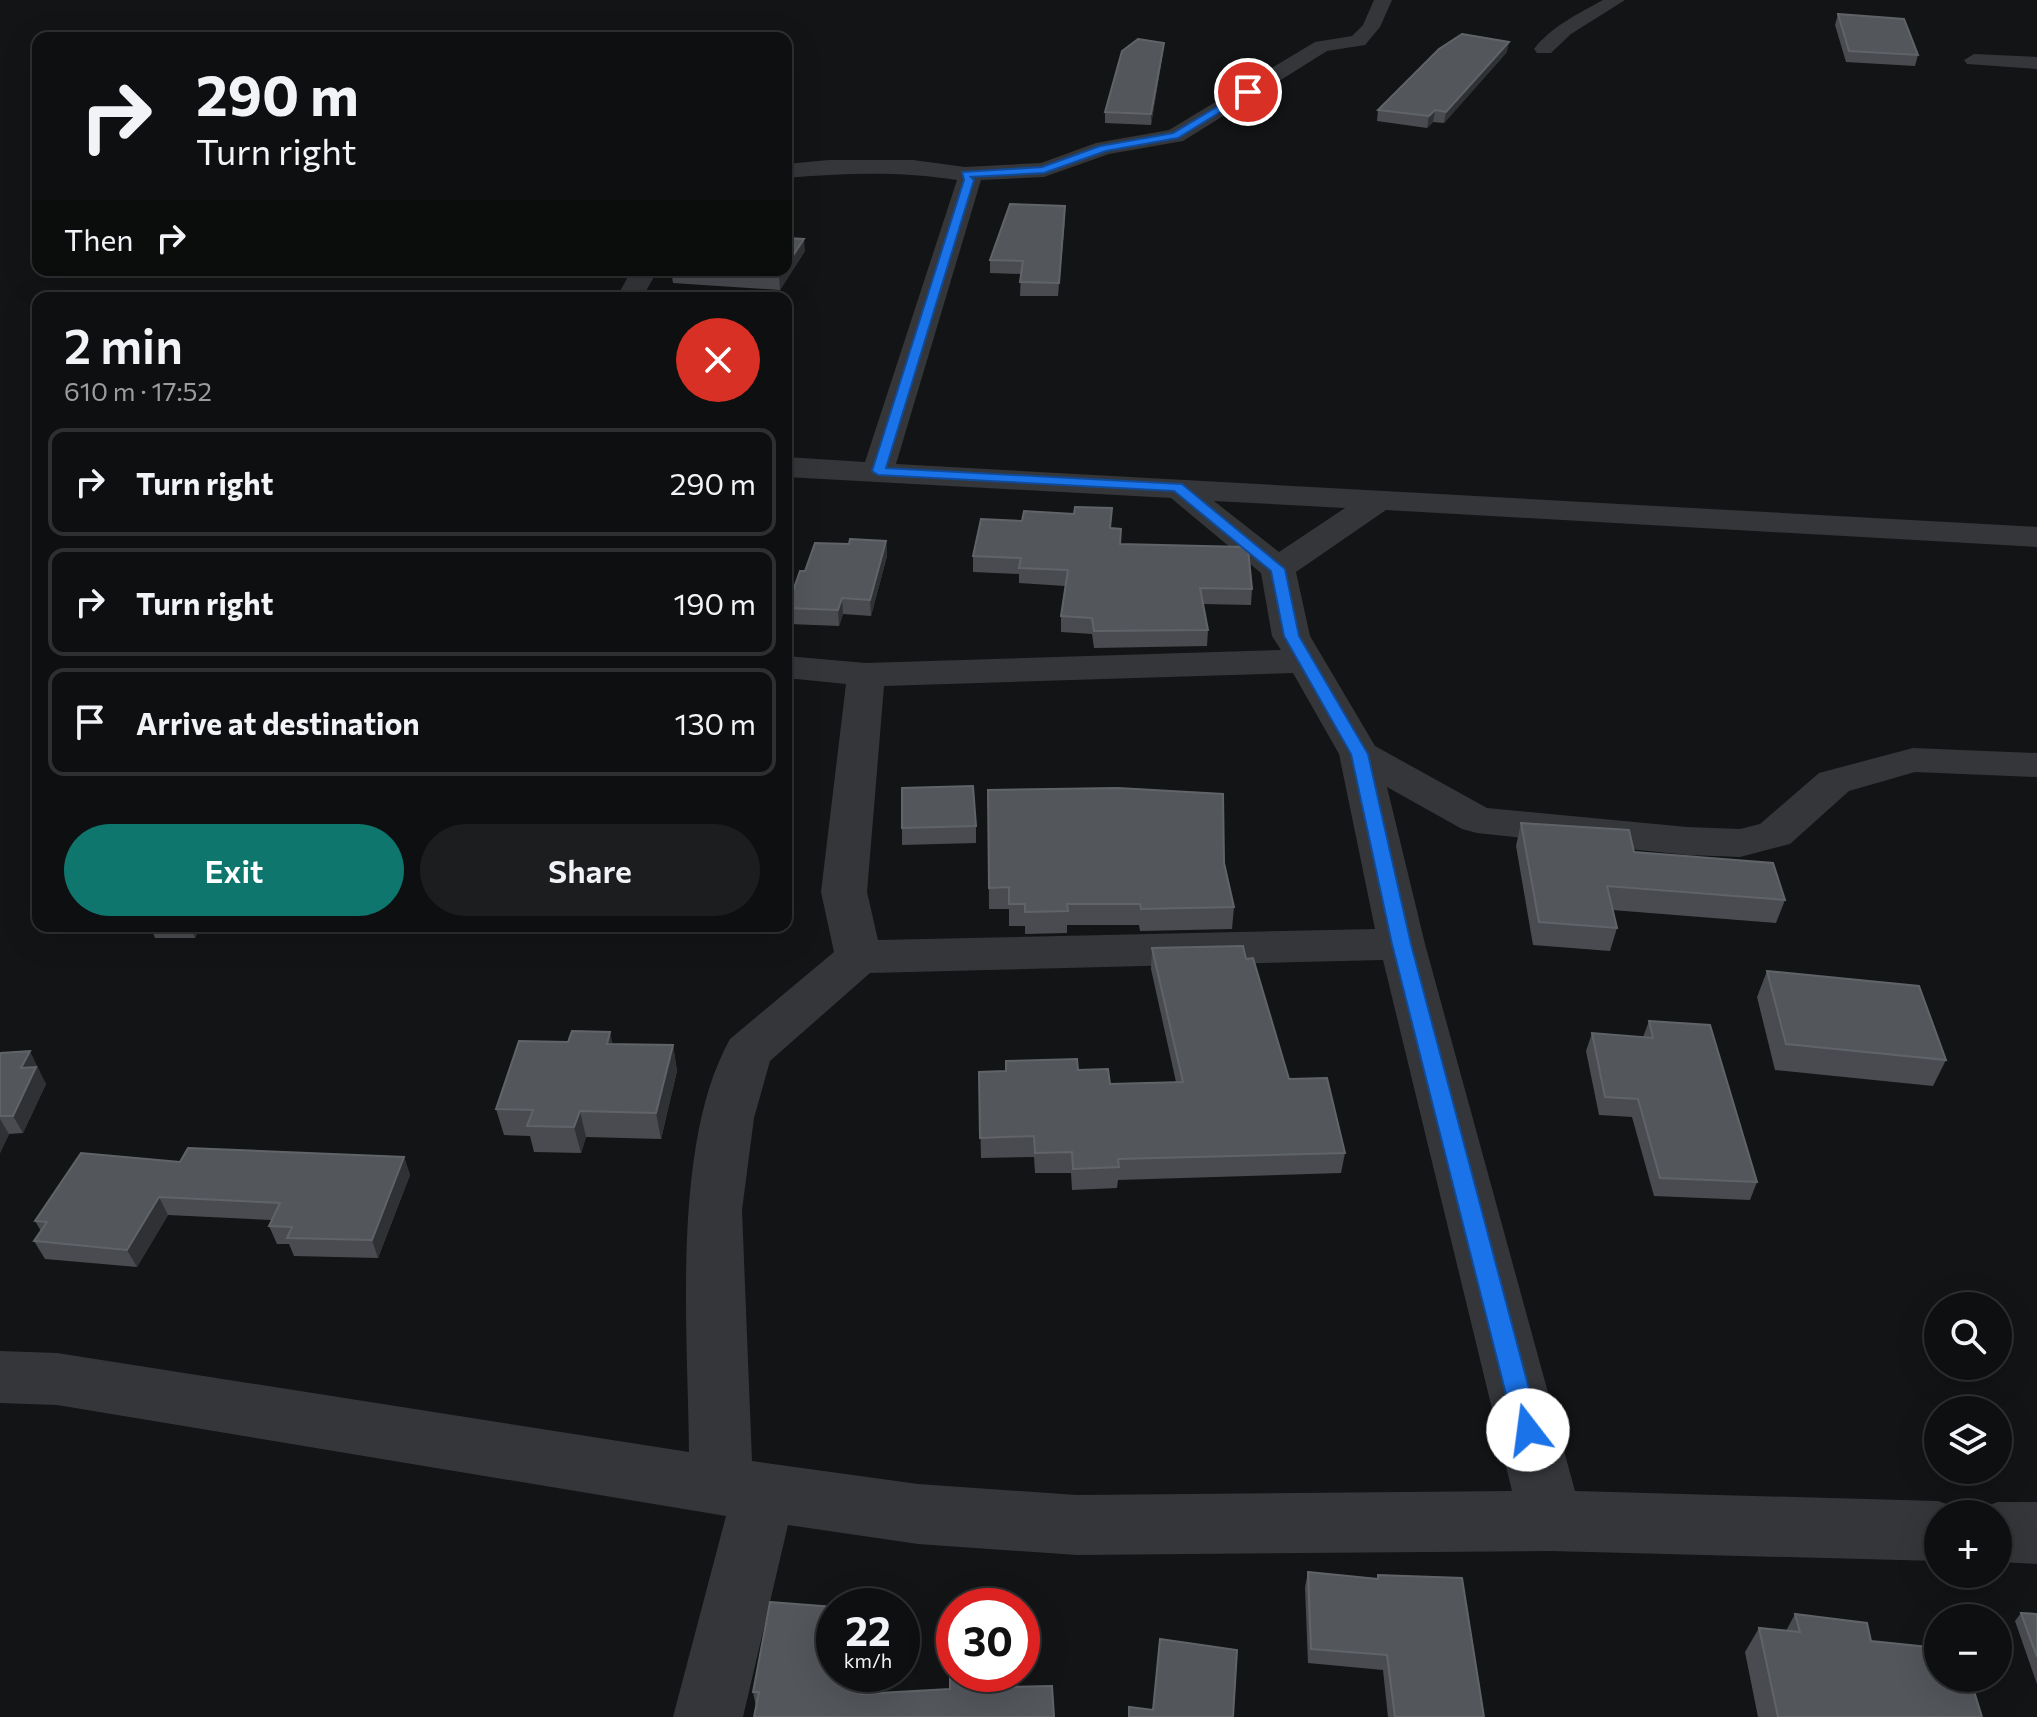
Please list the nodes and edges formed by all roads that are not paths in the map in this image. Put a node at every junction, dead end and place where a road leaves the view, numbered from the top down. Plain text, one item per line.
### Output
1 (1383, 0) edge
2 (1616, 0) edge
3 (1544, 49) dead end
4 (1974, 60) dead end
5 (2037, 63) edge
6 (792, 170) edge
7 (965, 174) junction
8 (792, 467) edge
9 (878, 471) junction
10 (1177, 487) junction
11 (1382, 498) junction
12 (2037, 537) edge
13 (1278, 569) junction
14 (1307, 661) junction
15 (792, 668) edge
16 (866, 675) junction
17 (1359, 754) junction
18 (2037, 765) edge
19 (1402, 944) junction
20 (858, 957) junction
21 (0, 1377) edge
22 (742, 1489) junction
23 (1551, 1521) junction
24 (1924, 1531) edge
25 (2012, 1532) edge
26 (2037, 1533) edge
27 (708, 1717) edge

1 - 7 street
2 - 3 street
4 - 5 street
6 - 7 street
7 - 9 street
8 - 9 street
9 - 10 street
10 - 11 street
10 - 13 street
11 - 12 street
11 - 13 street
13 - 14 street
14 - 16 street
14 - 17 street
15 - 16 street
16 - 20 street
17 - 18 street
17 - 19 street
19 - 20 street
19 - 23 street
20 - 22 street
21 - 22 street
22 - 23 street
22 - 27 street
23 - 24 street
25 - 26 street

